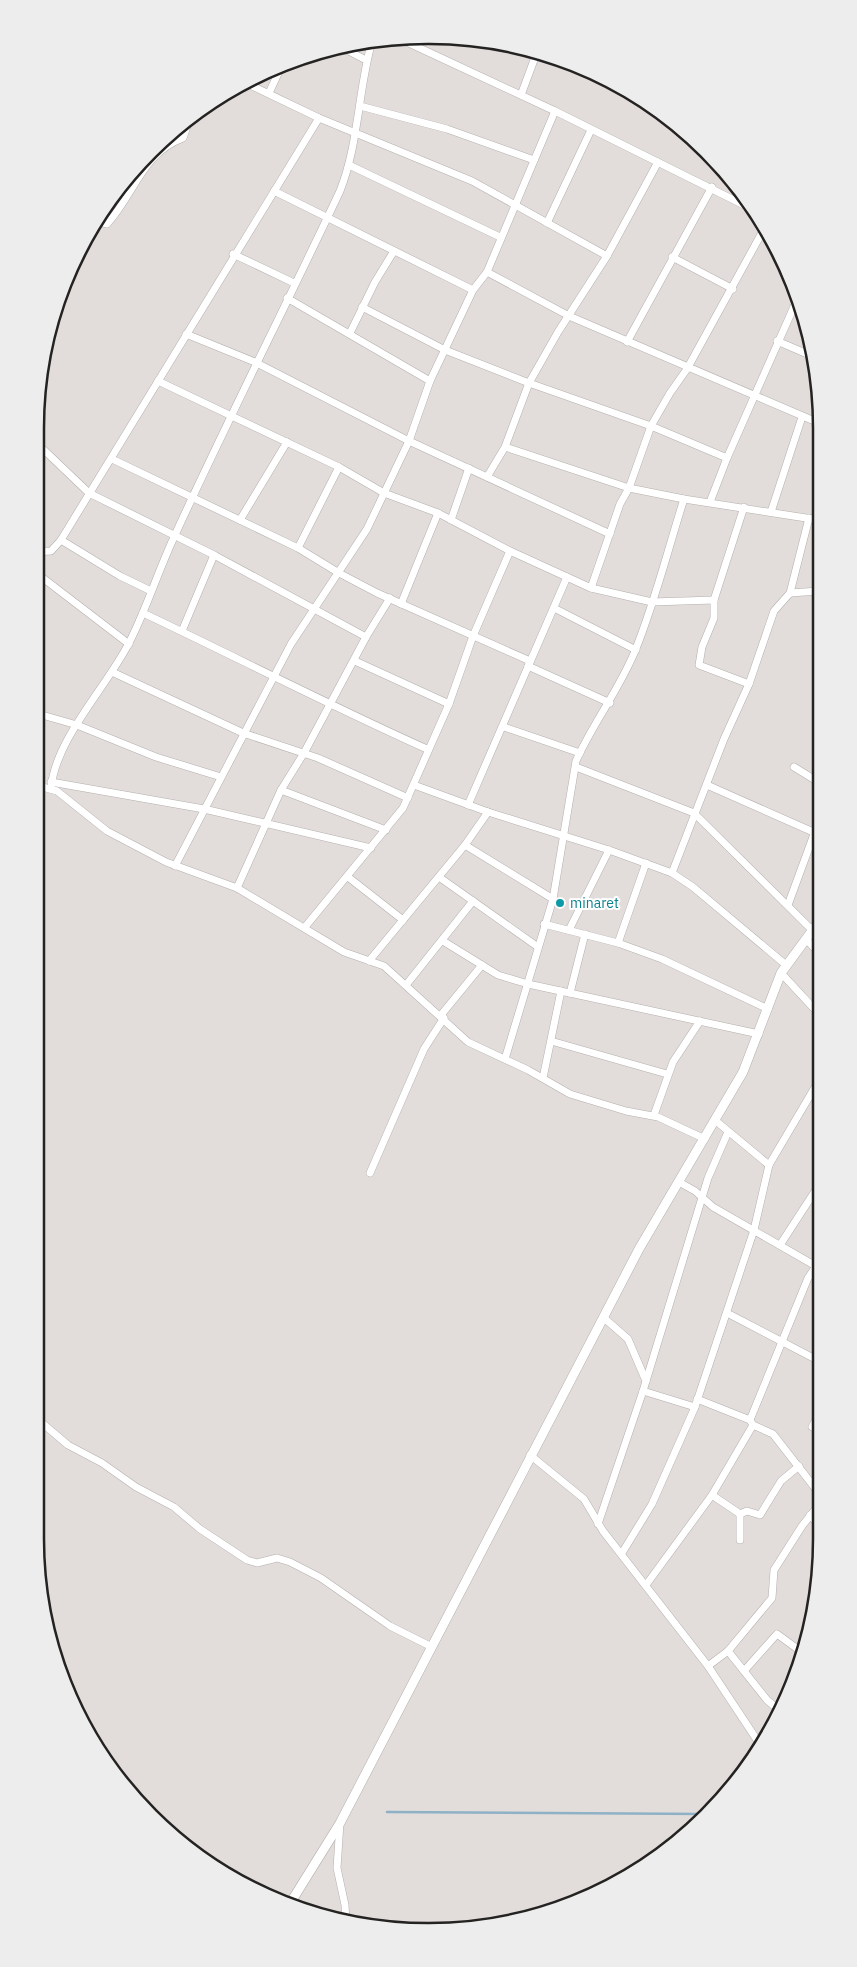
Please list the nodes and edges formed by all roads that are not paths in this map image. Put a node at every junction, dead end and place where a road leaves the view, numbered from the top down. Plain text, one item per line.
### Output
1 (412, 45) edge
2 (370, 48) edge
3 (350, 52) edge
4 (534, 59) edge
5 (366, 60) junction
6 (278, 74) edge
7 (253, 86) edge
8 (269, 93) junction
9 (521, 95) junction
10 (360, 106) junction
11 (555, 111) junction
12 (318, 118) junction
13 (186, 130) edge
14 (592, 130) junction
15 (356, 131) junction
16 (171, 142) edge
17 (534, 160) junction
18 (658, 162) junction
19 (349, 165) junction
20 (135, 180) edge
21 (712, 187) junction
22 (274, 191) junction
23 (739, 202) edge
24 (515, 203) junction
25 (326, 217) junction
26 (103, 223) edge
27 (547, 223) junction
28 (761, 235) edge
29 (500, 237) junction
30 (394, 251) junction
31 (233, 254) junction
32 (607, 256) junction
33 (672, 257) junction
34 (487, 272) junction
35 (294, 283) junction
36 (732, 289) junction
37 (473, 290) junction
38 (287, 298) junction
39 (362, 307) junction
40 (794, 307) edge
41 (569, 316) junction
42 (350, 333) junction
43 (186, 334) junction
44 (777, 341) junction
45 (627, 342) junction
46 (445, 350) junction
47 (806, 353) edge
48 (255, 362) junction
49 (687, 369) junction
50 (158, 381) junction
51 (430, 381) junction
52 (529, 383) junction
53 (754, 397) junction
54 (231, 415) junction
55 (802, 417) junction
56 (813, 421) edge
57 (651, 426) junction
58 (409, 441) junction
59 (287, 442) junction
60 (505, 447) junction
61 (44, 450) edge
62 (726, 458) junction
63 (112, 459) junction
64 (338, 468) junction
65 (469, 468) junction
66 (487, 477) junction
67 (629, 488) junction
68 (89, 493) junction
69 (384, 493) junction
70 (193, 498) junction
71 (684, 499) junction
72 (710, 502) junction
73 (744, 507) junction
74 (771, 512) junction
75 (438, 513) junction
76 (809, 518) junction
77 (813, 519) edge
78 (240, 520) junction
79 (451, 520) junction
80 (610, 534) junction
81 (174, 535) junction
82 (61, 540) junction
83 (298, 548) junction
84 (44, 551) edge
85 (510, 551) junction
86 (214, 555) junction
87 (339, 573) junction
88 (567, 577) junction
89 (44, 579) edge
90 (592, 588) junction
91 (151, 591) junction
92 (813, 591) edge
93 (790, 593) junction
94 (390, 598) junction
95 (714, 600) junction
96 (652, 602) junction
97 (401, 604) junction
98 (554, 608) junction
99 (313, 610) junction
100 (143, 613) junction
101 (182, 631) junction
102 (366, 636) junction
103 (474, 636) junction
104 (129, 644) junction
105 (636, 650) junction
106 (355, 661) junction
107 (529, 663) junction
108 (112, 672) junction
109 (275, 675) junction
110 (749, 684) junction
111 (610, 703) junction
112 (449, 704) junction
113 (330, 705) junction
114 (44, 716) edge
115 (76, 725) junction
116 (504, 727) junction
117 (244, 734) junction
118 (427, 749) junction
119 (304, 753) junction
120 (580, 753) junction
121 (576, 767) junction
122 (794, 767) dead end
123 (221, 777) junction
124 (813, 779) edge
125 (44, 785) edge
126 (51, 785) junction
127 (414, 785) junction
128 (707, 785) junction
129 (281, 790) junction
130 (408, 798) junction
131 (468, 805) junction
132 (204, 809) junction
133 (488, 812) junction
134 (694, 813) junction
135 (266, 824) junction
136 (386, 830) junction
137 (813, 831) edge
138 (564, 836) junction
139 (813, 843) edge
140 (465, 845) junction
141 (371, 848) junction
142 (609, 850) junction
143 (646, 863) junction
144 (175, 866) junction
145 (672, 874) junction
146 (348, 877) junction
147 (439, 877) junction
148 (237, 888) junction
149 (553, 899) junction
150 (473, 901) junction
151 (788, 905) junction
152 (403, 920) junction
153 (544, 924) junction
154 (305, 927) junction
155 (569, 930) junction
156 (812, 930) joint
157 (585, 934) junction
158 (806, 938) junction
159 (443, 941) junction
160 (618, 943) junction
161 (813, 946) edge
162 (538, 947) junction
163 (369, 961) junction
164 (482, 965) junction
165 (784, 969) junction
166 (528, 984) junction
167 (406, 985) junction
168 (561, 991) junction
169 (570, 993) junction
170 (813, 1006) edge
171 (768, 1009) junction
172 (443, 1017) junction
173 (700, 1021) junction
174 (759, 1034) junction
175 (551, 1042) junction
176 (505, 1059) junction
177 (667, 1074) junction
178 (543, 1078) junction
179 (813, 1091) edge
180 (654, 1115) junction
181 (716, 1121) junction
182 (728, 1132) junction
183 (705, 1140) junction
184 (769, 1165) junction
185 (370, 1173) dead end
186 (679, 1182) junction
187 (813, 1194) edge
188 (702, 1198) junction
189 (754, 1230) junction
190 (780, 1245) junction
191 (813, 1264) edge
192 (813, 1277) edge
193 (727, 1313) junction
194 (603, 1317) junction
195 (782, 1339) junction
196 (813, 1357) edge
197 (646, 1381) junction
198 (643, 1391) junction
199 (697, 1399) junction
200 (695, 1407) junction
201 (751, 1422) junction
202 (44, 1425) edge
203 (530, 1455) junction
204 (799, 1466) junction
205 (813, 1485) edge
206 (712, 1495) junction
207 (813, 1512) edge
208 (740, 1514) junction
209 (810, 1515) junction
210 (813, 1518) edge
211 (598, 1524) junction
212 (740, 1540) dead end
213 (622, 1553) junction
214 (646, 1585) junction
215 (432, 1647) junction
216 (797, 1649) edge
217 (728, 1651) junction
218 (708, 1666) junction
219 (744, 1670) junction
220 (775, 1707) edge
221 (757, 1739) edge
222 (340, 1823) junction
223 (293, 1899) edge
224 (346, 1914) edge

1 - 9 street
2 - 5 street
3 - 5 street
4 - 9 street
5 - 10 street
6 - 8 street
7 - 8 street
8 - 12 street
9 - 11 street
10 - 15 street
10 - 17 street
11 - 14 street
11 - 17 street
12 - 15 street
12 - 22 street
13 - 16 street
14 - 18 street
14 - 27 street
15 - 19 street
15 - 24 street
17 - 24 street
18 - 21 street
18 - 32 street
19 - 25 street
19 - 29 street
20 - 26 street
21 - 23 street
21 - 33 street
22 - 25 street
22 - 31 street
24 - 27 street
24 - 29 street
25 - 30 street
25 - 35 street
27 - 32 street
28 - 36 street
29 - 34 street
30 - 37 street
30 - 39 street
31 - 35 street
31 - 43 street
32 - 41 street
33 - 36 street
33 - 45 street
34 - 37 street
34 - 41 street
35 - 38 street
36 - 49 street
37 - 46 street
38 - 42 street
38 - 48 street
39 - 42 street
39 - 46 street
40 - 44 street
41 - 45 street
41 - 52 street
42 - 51 street
43 - 48 street
43 - 50 street
44 - 47 street
44 - 53 street
45 - 49 street
46 - 51 street
46 - 52 street
48 - 54 street
48 - 58 street
49 - 53 street
49 - 57 street
50 - 54 street
50 - 63 street
51 - 58 street
52 - 57 street
52 - 60 street
53 - 55 street
53 - 62 street
54 - 59 street
54 - 70 street
55 - 56 street
55 - 74 street
57 - 62 street
57 - 67 street
58 - 65 street
58 - 69 street
59 - 64 street
59 - 78 street
60 - 66 street
60 - 67 street
61 - 68 street
62 - 72 street
63 - 68 street
63 - 70 street
64 - 69 street
64 - 83 street
65 - 66 street
65 - 79 street
66 - 80 street
67 - 71 street
67 - 80 street
68 - 81 street
68 - 82 street
69 - 75 street
69 - 87 street
70 - 78 street
70 - 81 street
71 - 72 street
71 - 96 street
72 - 73 street
73 - 74 street
73 - 95 street
74 - 76 street
75 - 79 street
75 - 97 street
76 - 77 street
76 - 93 street
78 - 83 street
79 - 85 street
80 - 90 street
81 - 86 street
81 - 91 street
82 - 84 street
82 - 91 street
83 - 87 street
85 - 88 street
85 - 103 street
86 - 99 street
86 - 101 street
87 - 94 street
87 - 99 street
88 - 90 street
88 - 98 street
89 - 104 street
90 - 96 street
91 - 100 street
92 - 93 street
93 - 110 street
94 - 97 street
94 - 102 street
95 - 96 street
95 - 110 street
96 - 105 street
97 - 103 street
98 - 105 street
98 - 107 street
99 - 102 street
99 - 109 street
100 - 101 street
100 - 104 street
101 - 109 street
102 - 106 street
103 - 107 street
103 - 112 street
104 - 108 street
105 - 111 street
106 - 112 street
106 - 113 street
107 - 111 street
107 - 116 street
108 - 115 street
108 - 117 street
109 - 113 street
109 - 117 street
110 - 128 street
111 - 120 street
112 - 118 street
113 - 118 street
113 - 119 street
114 - 115 street
115 - 123 street
115 - 126 street
116 - 120 street
116 - 131 street
117 - 119 street
117 - 123 street
118 - 127 street
119 - 129 street
119 - 130 street
120 - 121 street
121 - 134 street
121 - 138 street
122 - 124 street
123 - 132 street
125 - 126 street
126 - 132 street
126 - 144 street
127 - 130 street
127 - 131 street
128 - 134 street
128 - 137 street
129 - 135 street
129 - 136 street
130 - 136 street
131 - 133 street
132 - 135 street
132 - 144 street
133 - 138 street
133 - 140 street
134 - 145 street
134 - 151 street
135 - 141 street
135 - 148 street
136 - 141 street
138 - 142 street
138 - 149 street
139 - 151 street
140 - 147 street
140 - 149 street
141 - 146 street
142 - 143 street
142 - 155 street
143 - 145 street
143 - 160 street
144 - 148 street
145 - 165 street
146 - 152 street
146 - 154 street
147 - 150 street
147 - 152 street
148 - 154 street
149 - 153 street
150 - 159 street
150 - 162 street
151 - 156 street
152 - 163 street
153 - 155 street
153 - 162 street
154 - 163 street
155 - 157 street
156 - 158 street
157 - 160 street
157 - 169 street
158 - 161 street
158 - 165 street
159 - 164 street
159 - 167 street
160 - 171 street
162 - 166 street
163 - 167 street
164 - 166 street
164 - 172 street
165 - 170 street
165 - 171 street
166 - 168 street
166 - 176 street
167 - 172 street
168 - 169 street
168 - 175 street
169 - 173 street
171 - 174 street
172 - 176 street
172 - 185 street
173 - 174 street
173 - 177 street
174 - 181 street
175 - 177 street
175 - 178 street
176 - 178 street
177 - 180 street
178 - 180 street
179 - 184 street
180 - 183 street
181 - 182 street
181 - 183 street
182 - 184 street
182 - 188 street
183 - 186 street
184 - 189 street
186 - 188 street
186 - 194 street
187 - 190 street
188 - 189 street
188 - 197 street
189 - 190 street
189 - 193 street
190 - 191 street
192 - 195 street
193 - 195 street
193 - 199 street
194 - 197 street
194 - 203 street
195 - 196 street
195 - 201 street
197 - 198 street
198 - 200 street
198 - 211 street
199 - 200 street
199 - 201 street
200 - 213 street
201 - 204 street
201 - 206 street
202 - 215 street
203 - 211 street
203 - 215 street
204 - 205 street
204 - 208 street
206 - 208 street
206 - 214 street
207 - 209 street
208 - 212 street
209 - 210 street
209 - 217 street
211 - 213 street
213 - 214 street
214 - 218 street
215 - 222 street
216 - 219 street
217 - 218 street
217 - 219 street
218 - 221 street
219 - 220 street
222 - 223 street
222 - 224 street

